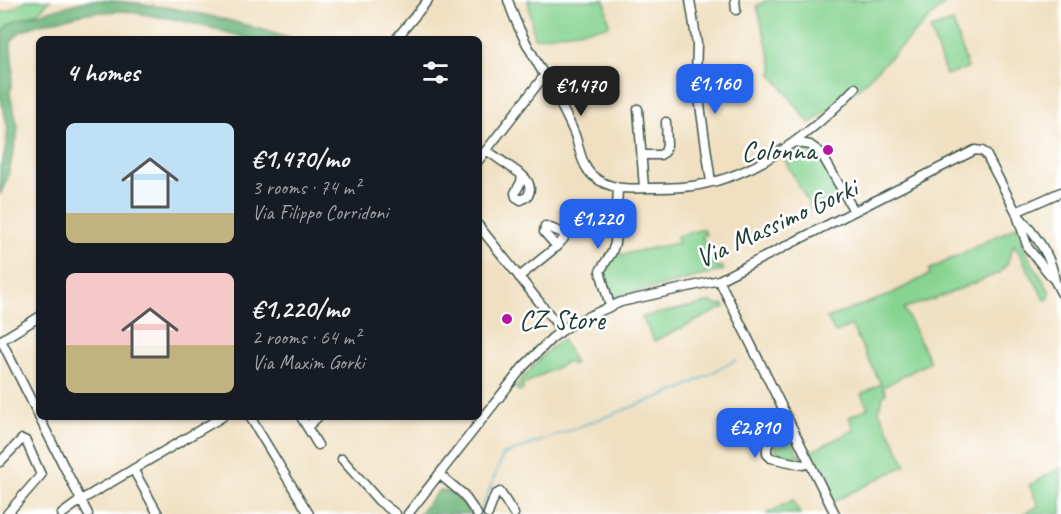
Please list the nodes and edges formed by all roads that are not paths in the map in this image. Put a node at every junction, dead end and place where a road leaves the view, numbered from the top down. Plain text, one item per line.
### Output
1 (428, 0) edge
2 (508, 0) edge
3 (690, 0) edge
4 (735, 0) edge
5 (736, 10) dead end
6 (398, 36) edge
7 (544, 76) junction
8 (855, 88) dead end
9 (638, 109) dead end
10 (666, 122) dead end
11 (794, 142) junction
12 (486, 150) junction
13 (642, 155) junction
14 (482, 156) edge
15 (522, 175) dead end
16 (711, 182) junction
17 (644, 188) junction
18 (618, 189) junction
19 (1061, 192) edge
20 (854, 211) junction
21 (1016, 212) junction
22 (482, 230) edge
23 (557, 247) dead end
24 (519, 277) junction
25 (719, 280) junction
26 (1055, 281) junction
27 (1061, 293) edge
28 (610, 306) junction
29 (36, 319) edge
30 (560, 332) junction
31 (1, 340) edge
32 (35, 399) edge
33 (784, 411) junction
34 (482, 419) edge
35 (41, 420) edge
36 (217, 420) edge
37 (252, 420) edge
38 (303, 420) edge
39 (315, 420) edge
40 (481, 420) edge
41 (307, 427) junction
42 (318, 445) dead end
43 (342, 459) dead end
44 (0, 462) edge
45 (810, 464) junction
46 (133, 469) junction
47 (439, 474) junction
48 (81, 500) junction
49 (476, 512) edge
50 (8, 514) edge
51 (62, 514) edge
52 (87, 514) edge
53 (158, 514) edge
54 (309, 514) edge
55 (396, 514) edge
56 (408, 514) edge
57 (488, 514) edge
58 (514, 514) edge
59 (835, 514) edge

1 - 6 street
2 - 7 street
3 - 16 street
4 - 5 street
7 - 12 street
7 - 18 street
8 - 11 street
9 - 13 street
10 - 13 street
11 - 16 street
11 - 20 street
12 - 14 street
12 - 15 street
13 - 17 street
16 - 17 street
17 - 18 street
18 - 28 street
19 - 21 street
20 - 21 street, Via Massimo Gorki
20 - 25 street, Via Massimo Gorki
21 - 26 street
21 - 26 street
22 - 24 street
23 - 24 street
24 - 30 street
25 - 28 street, Via Massimo Gorki
25 - 33 street
26 - 27 street
28 - 30 street, Via Massimo Gorki
29 - 31 street
30 - 34 street, Via Massimo Gorki
31 - 32 street
33 - 45 street
33 - 45 street
35 - 48 street
36 - 46 street
37 - 54 street
38 - 41 street
39 - 41 street
40 - 47 street, Via Massimo Gorki
41 - 42 street
43 - 55 street
44 - 50 street
45 - 59 street
46 - 48 street
46 - 53 street
47 - 49 street
47 - 56 street, Via Massimo Gorki
48 - 51 street
48 - 52 street
57 - 58 street

